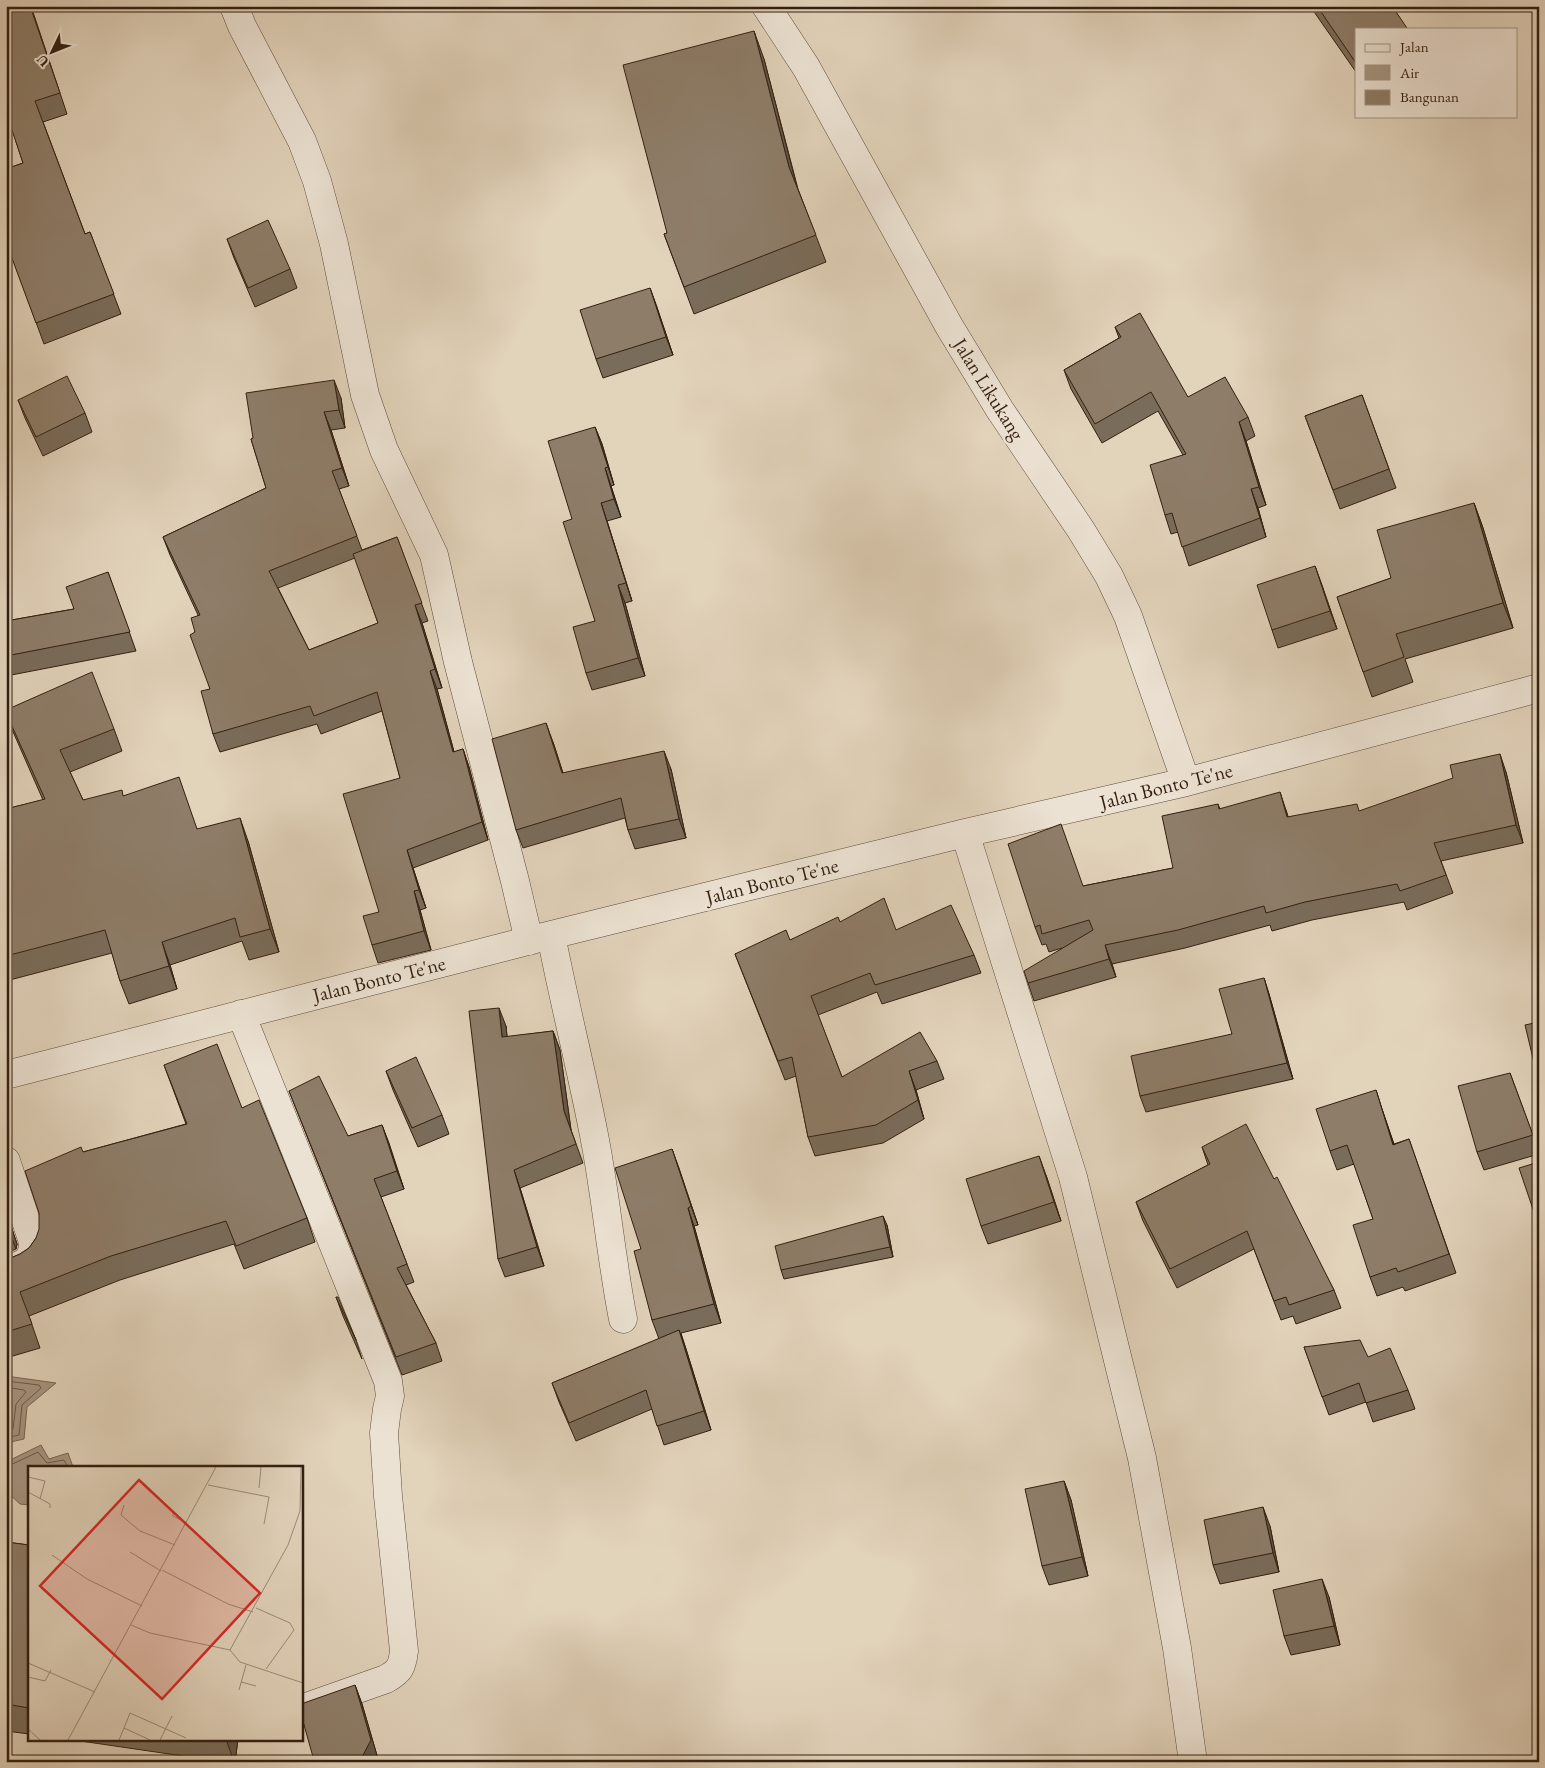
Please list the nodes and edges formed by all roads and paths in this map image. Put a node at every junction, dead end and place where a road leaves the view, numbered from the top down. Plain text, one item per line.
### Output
1 (234, 6) edge
2 (766, 6) edge
3 (1539, 688) edge
4 (1186, 782) junction
5 (965, 833) junction
6 (540, 938) junction
7 (241, 1014) junction
8 (6, 1075) edge
9 (6, 1161) edge
10 (6, 1270) edge
11 (623, 1319) dead end
12 (302, 1709) edge
13 (1193, 1762) edge

1 - 6 street
2 - 4 street, Jalan Likukang
3 - 4 street, Jalan Bonto Te'ne
4 - 5 street, Jalan Bonto Te'ne
5 - 6 street, Jalan Bonto Te'ne
5 - 13 street
6 - 7 street, Jalan Bonto Te'ne
6 - 11 street
7 - 8 street, Jalan Bonto Te'ne
7 - 12 street
9 - 10 street

